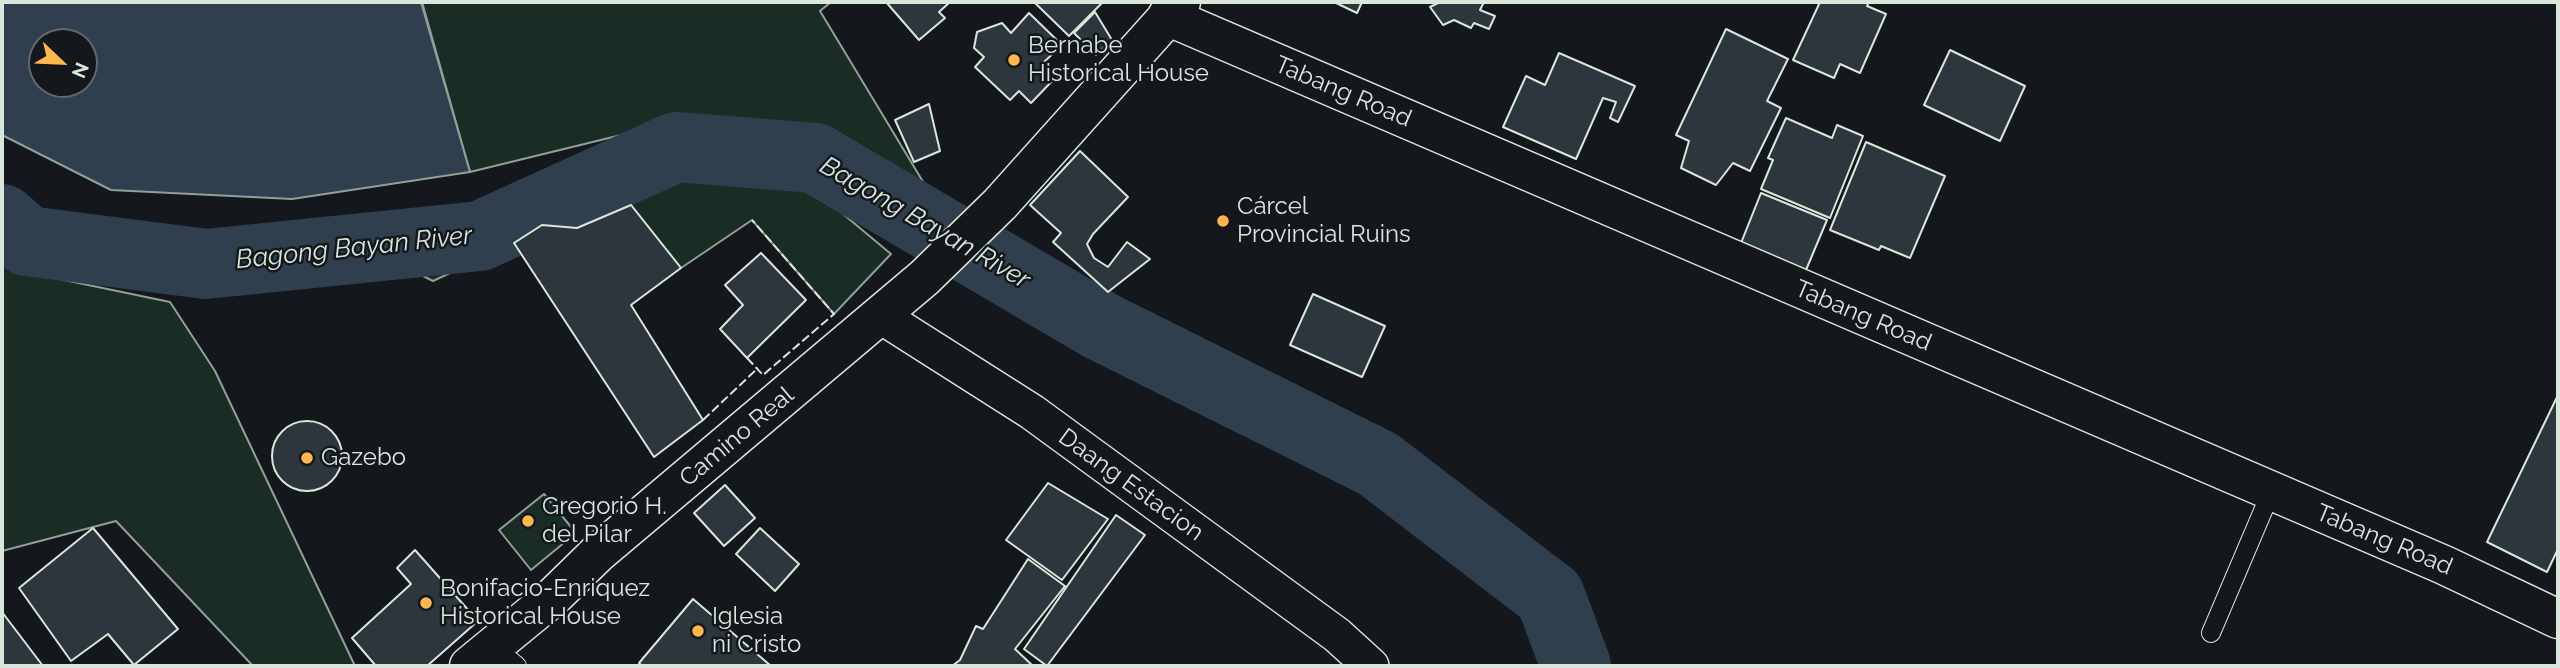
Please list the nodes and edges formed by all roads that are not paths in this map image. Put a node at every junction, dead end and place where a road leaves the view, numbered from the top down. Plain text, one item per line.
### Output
1 (1174, 9) edge
2 (881, 316) junction
3 (2271, 492) junction
4 (2558, 619) edge
5 (2211, 633) dead end
6 (493, 660) edge
7 (1371, 666) edge

1 - 2 main road, Camino Real
1 - 3 main road, Tabang Road
2 - 6 main road, Camino Real
2 - 7 street, Daang Estacion
3 - 4 main road, Tabang Road
3 - 5 lane

